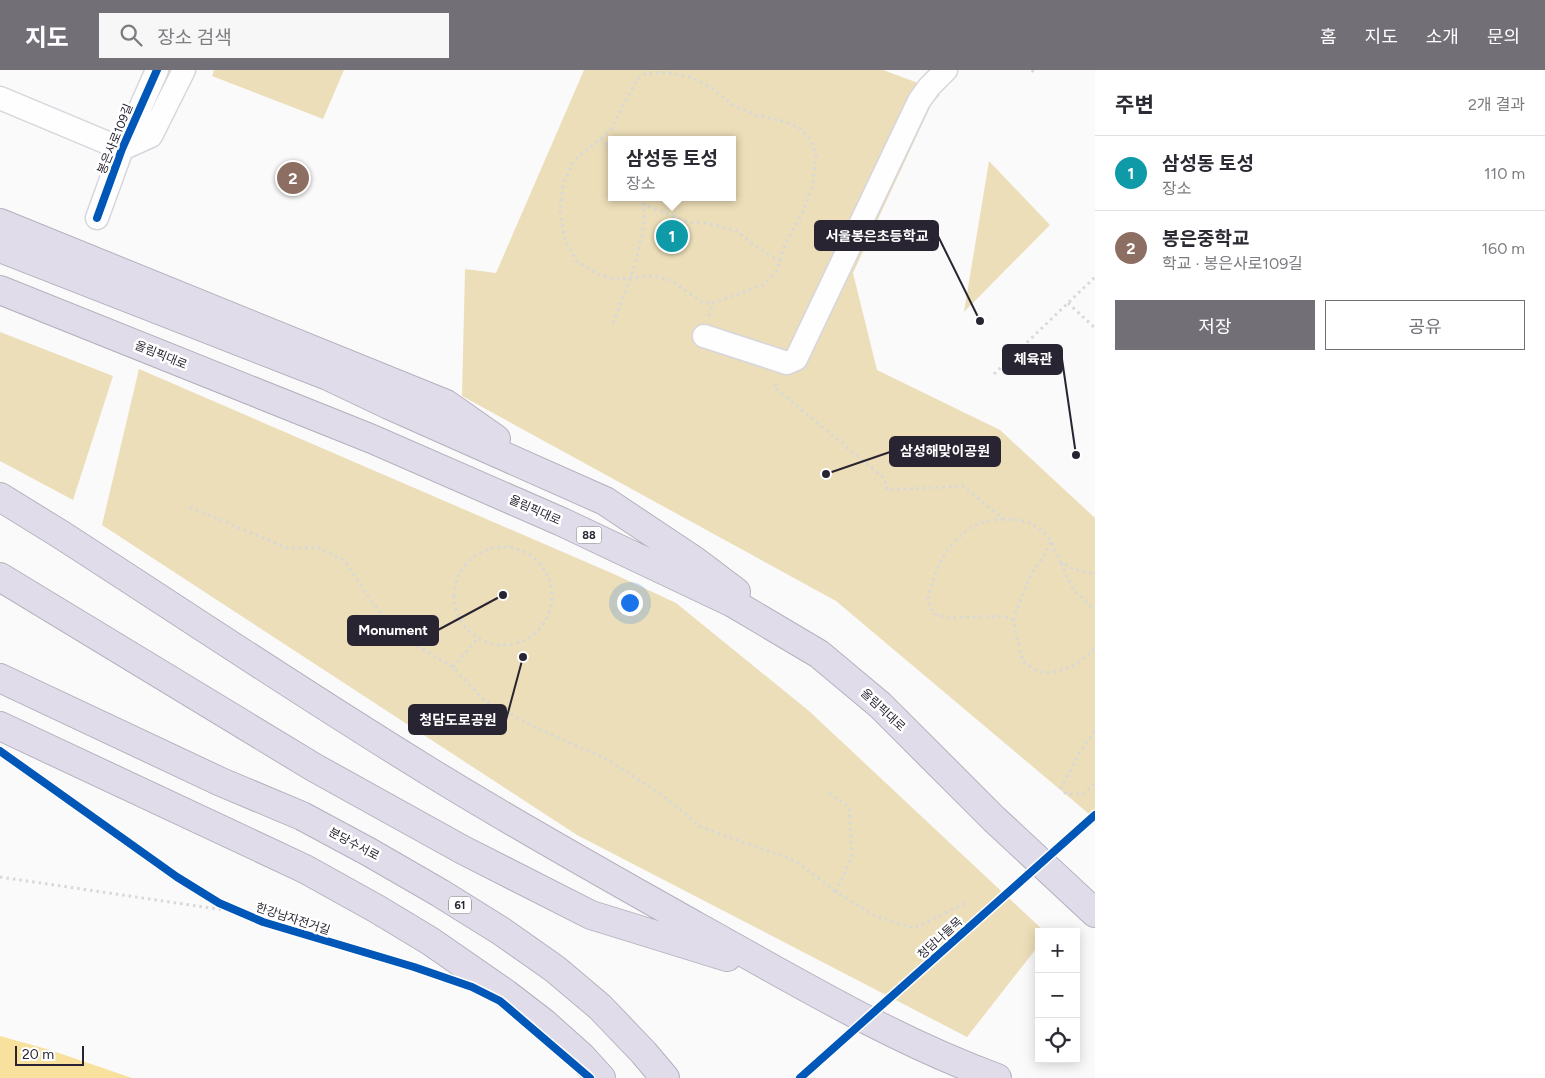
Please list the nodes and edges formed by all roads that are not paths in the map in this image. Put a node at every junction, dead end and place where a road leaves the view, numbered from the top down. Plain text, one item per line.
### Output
1 (157, 70) edge
2 (184, 70) edge
3 (946, 70) edge
4 (0, 98) edge
5 (122, 149) junction
6 (96, 218) dead end
7 (0, 223) edge
8 (0, 248) edge
9 (0, 290) edge
10 (704, 336) road end
11 (548, 475) junction
12 (0, 497) edge
13 (0, 577) edge
14 (819, 654) junction
15 (0, 678) edge
16 (0, 726) edge
17 (1095, 913) edge
18 (780, 973) junction
19 (601, 1078) edge
20 (664, 1078) edge
21 (997, 1078) edge

1 - 5 street, 봉은사로109길
2 - 5 street
3 - 10 street
4 - 5 street, 봉은사로109길
5 - 6 street, 봉은사로109길
7 - 11 highway
8 - 11 highway
9 - 14 highway, 올림픽대로 / 88
11 - 14 highway
12 - 18 highway
13 - 18 highway
14 - 17 highway, 올림픽대로 / 88
15 - 20 highway, 분당수서로 / 61
16 - 19 highway
18 - 21 highway

